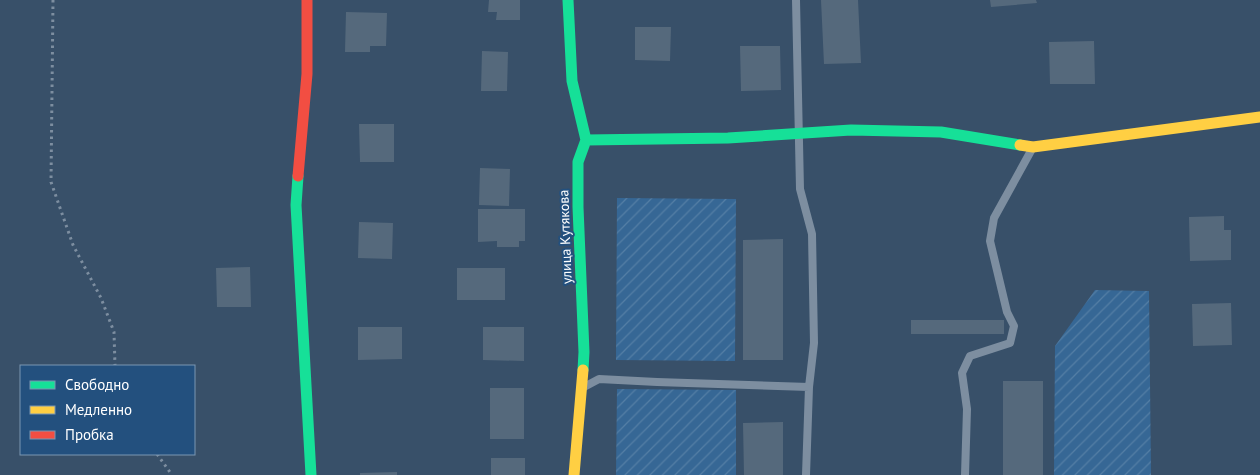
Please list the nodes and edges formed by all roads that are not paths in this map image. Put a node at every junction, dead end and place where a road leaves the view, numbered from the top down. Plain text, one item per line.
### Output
1 (307, 0) edge
2 (568, 0) edge
3 (796, 0) edge
4 (1260, 117) edge
5 (798, 133) junction
6 (586, 140) junction
7 (1033, 147) junction
8 (809, 387) junction
9 (581, 388) junction
10 (311, 475) edge
11 (574, 475) edge
12 (806, 475) edge
13 (965, 475) edge

1 - 10 street
2 - 6 street
3 - 5 lane
4 - 7 street
5 - 6 street
5 - 7 street
5 - 8 lane
6 - 9 street, улица Кутякова
7 - 13 lane
8 - 9 lane
8 - 12 lane
9 - 11 street, улица Кутякова

